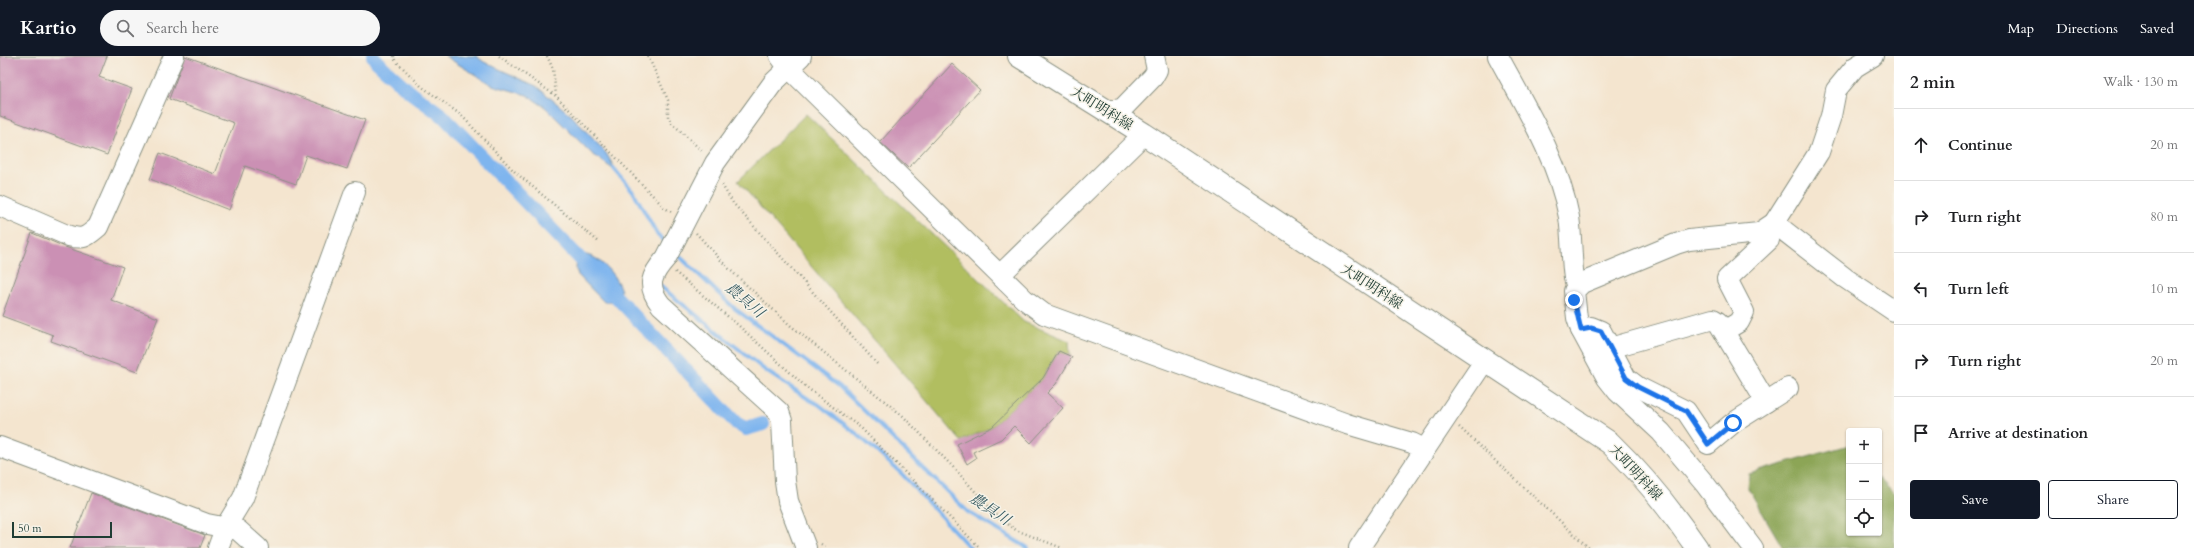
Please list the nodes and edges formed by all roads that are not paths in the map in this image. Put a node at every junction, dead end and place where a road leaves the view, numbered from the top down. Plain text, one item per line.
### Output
1 (174, 56) edge
2 (1020, 56) edge
3 (1154, 56) edge
4 (1498, 56) edge
5 (1873, 56) edge
6 (790, 60) edge
7 (1107, 111) junction
8 (1144, 134) junction
9 (355, 192) dead end
10 (0, 206) edge
11 (1768, 227) junction
12 (1000, 275) junction
13 (1577, 287) junction
14 (1894, 311) edge
15 (1581, 330) junction
16 (1724, 331) junction
17 (1610, 348) junction
18 (1485, 360) junction
19 (1788, 388) dead end
20 (1766, 402) junction
21 (0, 447) edge
22 (1424, 449) junction
23 (226, 526) junction
24 (218, 548) edge
25 (258, 548) edge
26 (806, 548) edge
27 (1359, 548) edge
28 (1696, 548) edge
29 (1752, 548) edge

1 - 10 street
2 - 7 main road, 大町明科線
3 - 7 street
4 - 13 street
5 - 11 street
6 - 12 street
6 - 26 street
7 - 8 main road, 大町明科線
8 - 12 street
8 - 18 main road, 大町明科線
9 - 23 street
11 - 13 street
11 - 14 street
11 - 16 street
12 - 22 street
13 - 15 street
15 - 17 street
15 - 29 street
16 - 17 street
16 - 20 street
17 - 20 street
18 - 22 street
18 - 28 main road, 大町明科線
19 - 20 street
21 - 23 street
22 - 27 street
23 - 24 street
23 - 25 street

